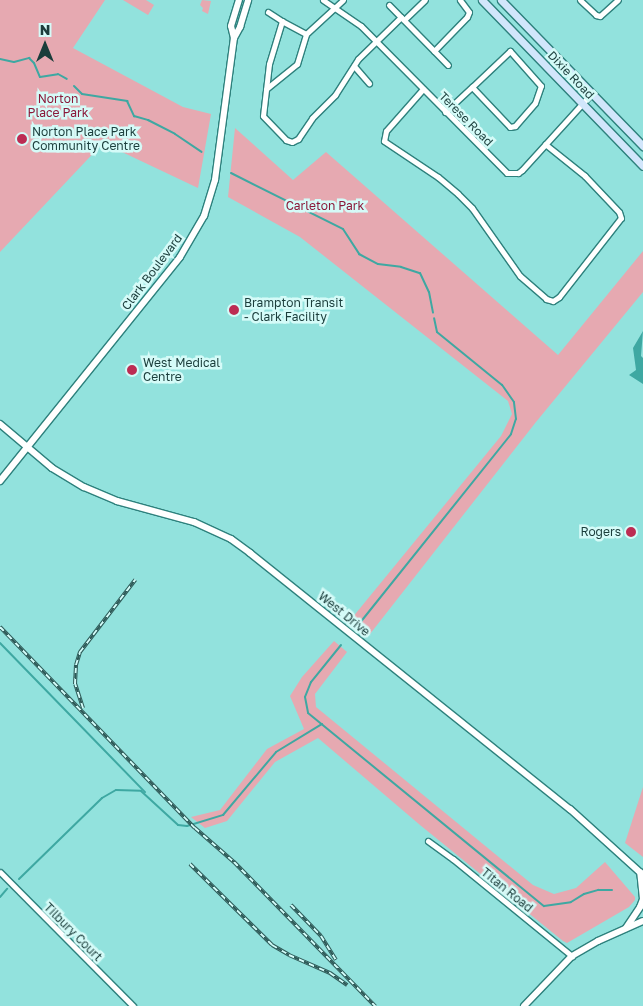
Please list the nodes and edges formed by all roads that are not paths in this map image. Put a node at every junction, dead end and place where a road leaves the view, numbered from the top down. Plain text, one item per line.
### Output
1 (239, 0) edge
2 (248, 0) edge
3 (323, 0) edge
4 (342, 0) edge
5 (425, 0) edge
6 (460, 0) edge
7 (482, 0) edge
8 (501, 0) edge
9 (580, 0) edge
10 (618, 0) edge
11 (389, 5) dead end
12 (335, 7) junction
13 (268, 12) dead end
14 (402, 19) junction
15 (282, 21) junction
16 (306, 34) junction
17 (234, 38) junction
18 (376, 42) junction
19 (434, 51) junction
20 (448, 65) dead end
21 (354, 66) junction
22 (369, 83) dead end
23 (472, 87) junction
24 (266, 89) junction
25 (423, 89) junction
26 (591, 94) junction
27 (582, 104) junction
28 (445, 112) junction
29 (545, 144) junction
30 (643, 146) edge
31 (643, 166) edge
32 (0, 424) edge
33 (27, 449) junction
34 (0, 481) edge
35 (428, 841) dead end
36 (0, 872) edge
37 (642, 874) edge
38 (643, 921) edge
39 (626, 928) junction
40 (572, 956) junction
41 (133, 1006) edge
42 (524, 1006) edge

1 - 17 street, Clark Boulevard
2 - 17 street, Clark Boulevard
3 - 12 street, Terese Road
4 - 12 street
5 - 14 street
6 - 19 street
7 - 27 main road, Dixie Road
8 - 26 main road, Dixie Road
9 - 10 street
11 - 14 street
12 - 16 street
12 - 18 street, Terese Road
13 - 15 street
14 - 18 street
14 - 19 street
15 - 16 street
15 - 24 street
16 - 24 street
17 - 33 street, Clark Boulevard
18 - 21 street
18 - 25 street, Terese Road
19 - 20 street
21 - 22 street
21 - 24 street
23 - 23 street
23 - 28 street
25 - 28 street, Terese Road
25 - 29 street
26 - 27 street, Terese Road
26 - 30 main road, Dixie Road
27 - 29 street, Terese Road
27 - 31 main road, Dixie Road
28 - 29 street, Terese Road
32 - 33 street, West Drive
33 - 34 street, Clark Boulevard
33 - 37 street, West Drive
35 - 40 street, Titan Road
36 - 41 street, Tilbury Court
37 - 39 street
38 - 39 street
39 - 40 street
40 - 42 street

